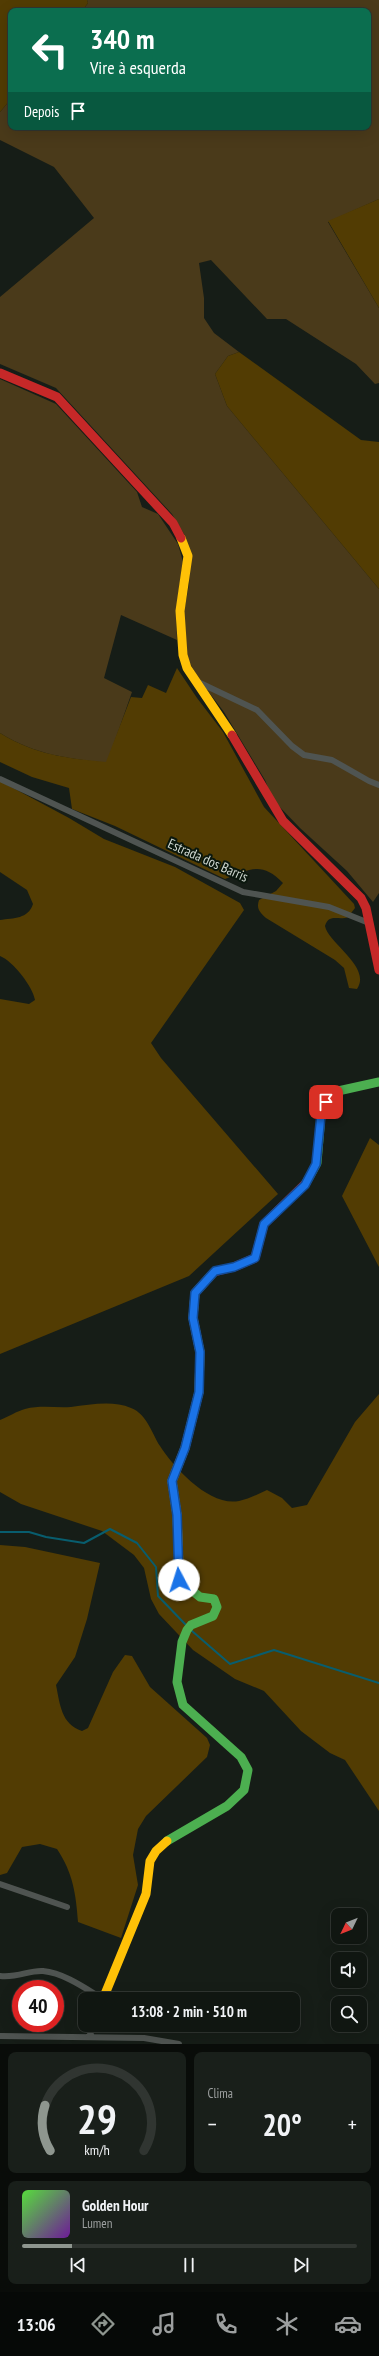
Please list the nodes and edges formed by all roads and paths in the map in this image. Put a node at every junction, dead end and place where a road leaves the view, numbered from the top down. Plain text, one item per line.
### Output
1 (0, 373) edge
2 (194, 680) junction
3 (0, 779) edge
4 (379, 785) edge
5 (369, 923) junction
6 (379, 970) edge
7 (379, 1082) edge
8 (0, 1884) edge
9 (67, 1907) dead end
10 (0, 1976) edge
11 (91, 1992) edge
12 (106, 1992) edge
13 (91, 2032) edge
14 (0, 2036) edge
15 (89, 2037) junction
16 (179, 2044) edge

1 - 2 street
2 - 4 street
2 - 5 street
3 - 5 street, Estrada dos Barris
5 - 6 street
7 - 12 street
8 - 9 street
10 - 11 street
13 - 15 street
14 - 15 street
15 - 16 street

